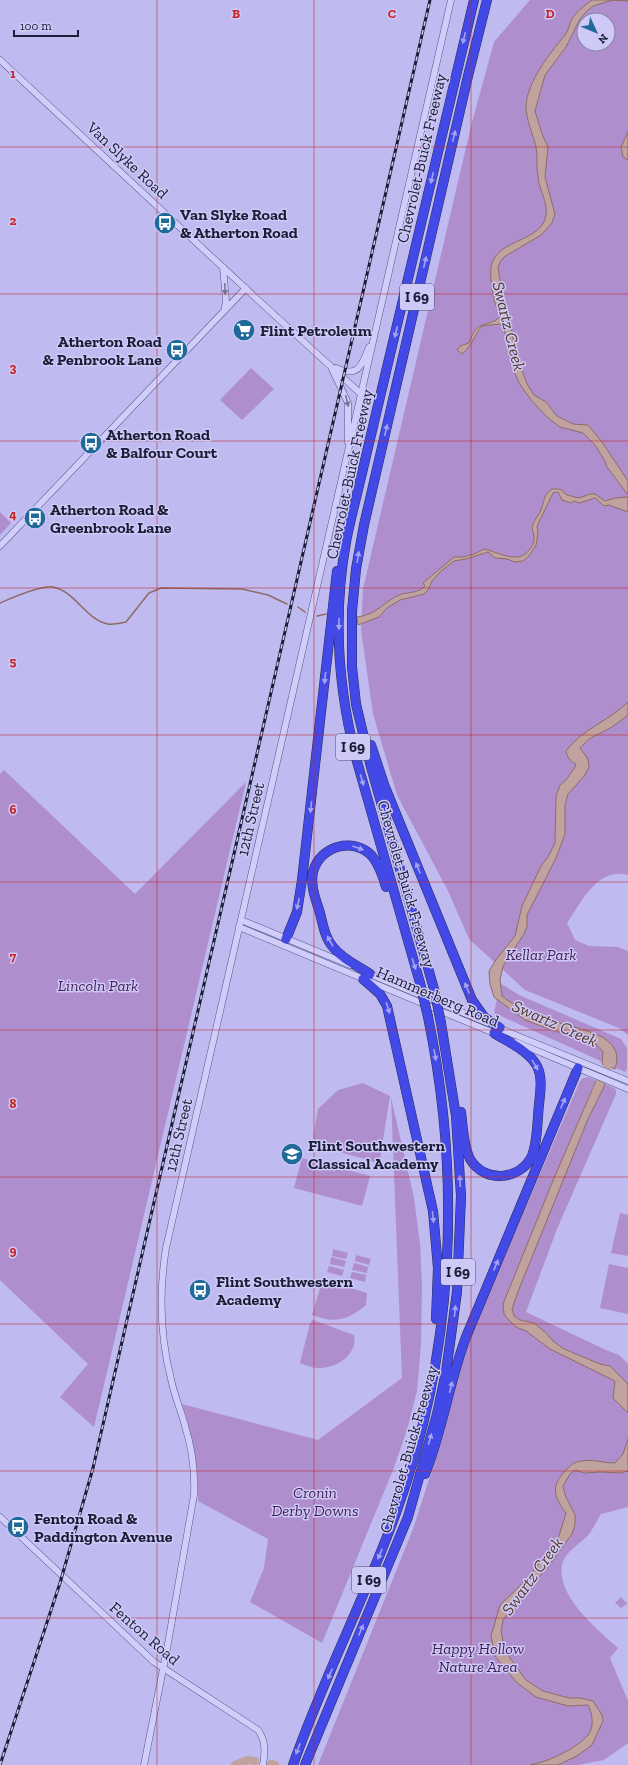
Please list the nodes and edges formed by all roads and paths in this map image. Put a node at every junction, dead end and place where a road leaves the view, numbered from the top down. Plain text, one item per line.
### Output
1 (451, 0) edge
2 (474, 0) edge
3 (487, 0) edge
4 (0, 60) edge
5 (223, 267) junction
6 (246, 288) junction
7 (224, 312) junction
8 (380, 313) junction
9 (331, 366) junction
10 (361, 394) junction
11 (348, 451) junction
12 (346, 543) junction
13 (0, 546) edge
14 (356, 704) junction
15 (241, 920) junction
16 (239, 927) junction
17 (286, 939) junction
18 (407, 944) junction
19 (290, 948) junction
20 (367, 976) junction
21 (441, 1024) junction
22 (497, 1031) junction
23 (576, 1063) junction
24 (594, 1071) junction
25 (628, 1081) edge
26 (628, 1089) edge
27 (423, 1424) junction
28 (408, 1516) junction
29 (0, 1517) edge
30 (163, 1668) junction
31 (144, 1765) edge
32 (263, 1765) edge
33 (292, 1765) edge
34 (305, 1765) edge

1 - 8 street, 12th Street
2 -> 12 highway, Chevrolet-Buick Freeway / I 69
14 -> 3 highway, Chevrolet-Buick Freeway / I 69
4 - 5 street, Van Slyke Road
5 - 6 street, Van Slyke Road
5 -> 7 street
6 - 7 street
6 - 9 street, Van Slyke Road
7 - 13 street
8 - 9 street
8 - 10 street, 12th Street
9 - 10 street, Van Slyke Road
9 -> 11 street
10 - 11 street, 12th Street
11 - 15 street, 12th Street
12 -> 17 highway
12 -> 18 highway, Chevrolet-Buick Freeway / I 69
14 - 21 highway, Chevrolet-Buick Freeway / I 69, bridge
22 -> 14 highway
15 - 16 street, 12th Street
15 - 17 street, Hammerberg Road
16 - 19 street, Hammerberg Road
16 - 30 street, 12th Street
17 - 19 street
17 - 20 street, Hammerberg Road
20 -> 18 highway
18 -> 27 highway, Chevrolet-Buick Freeway / I 69, bridge
19 - 20 street, Hammerberg Road
20 - 22 street, Hammerberg Road
20 -> 27 highway
22 -> 21 highway
28 -> 21 highway, Chevrolet-Buick Freeway / I 69
22 - 23 street, Hammerberg Road
22 - 23 street, Hammerberg Road
23 - 24 street, Hammerberg Road
23 - 24 street, Hammerberg Road
28 -> 23 highway
24 - 25 street, Hammerberg Road
24 - 26 street, Hammerberg Road
27 -> 33 highway, Chevrolet-Buick Freeway / I 69
34 -> 28 highway, Chevrolet-Buick Freeway / I 69
29 - 30 street, Fenton Road
30 - 31 street, 12th Street
30 - 32 street, Fenton Road

